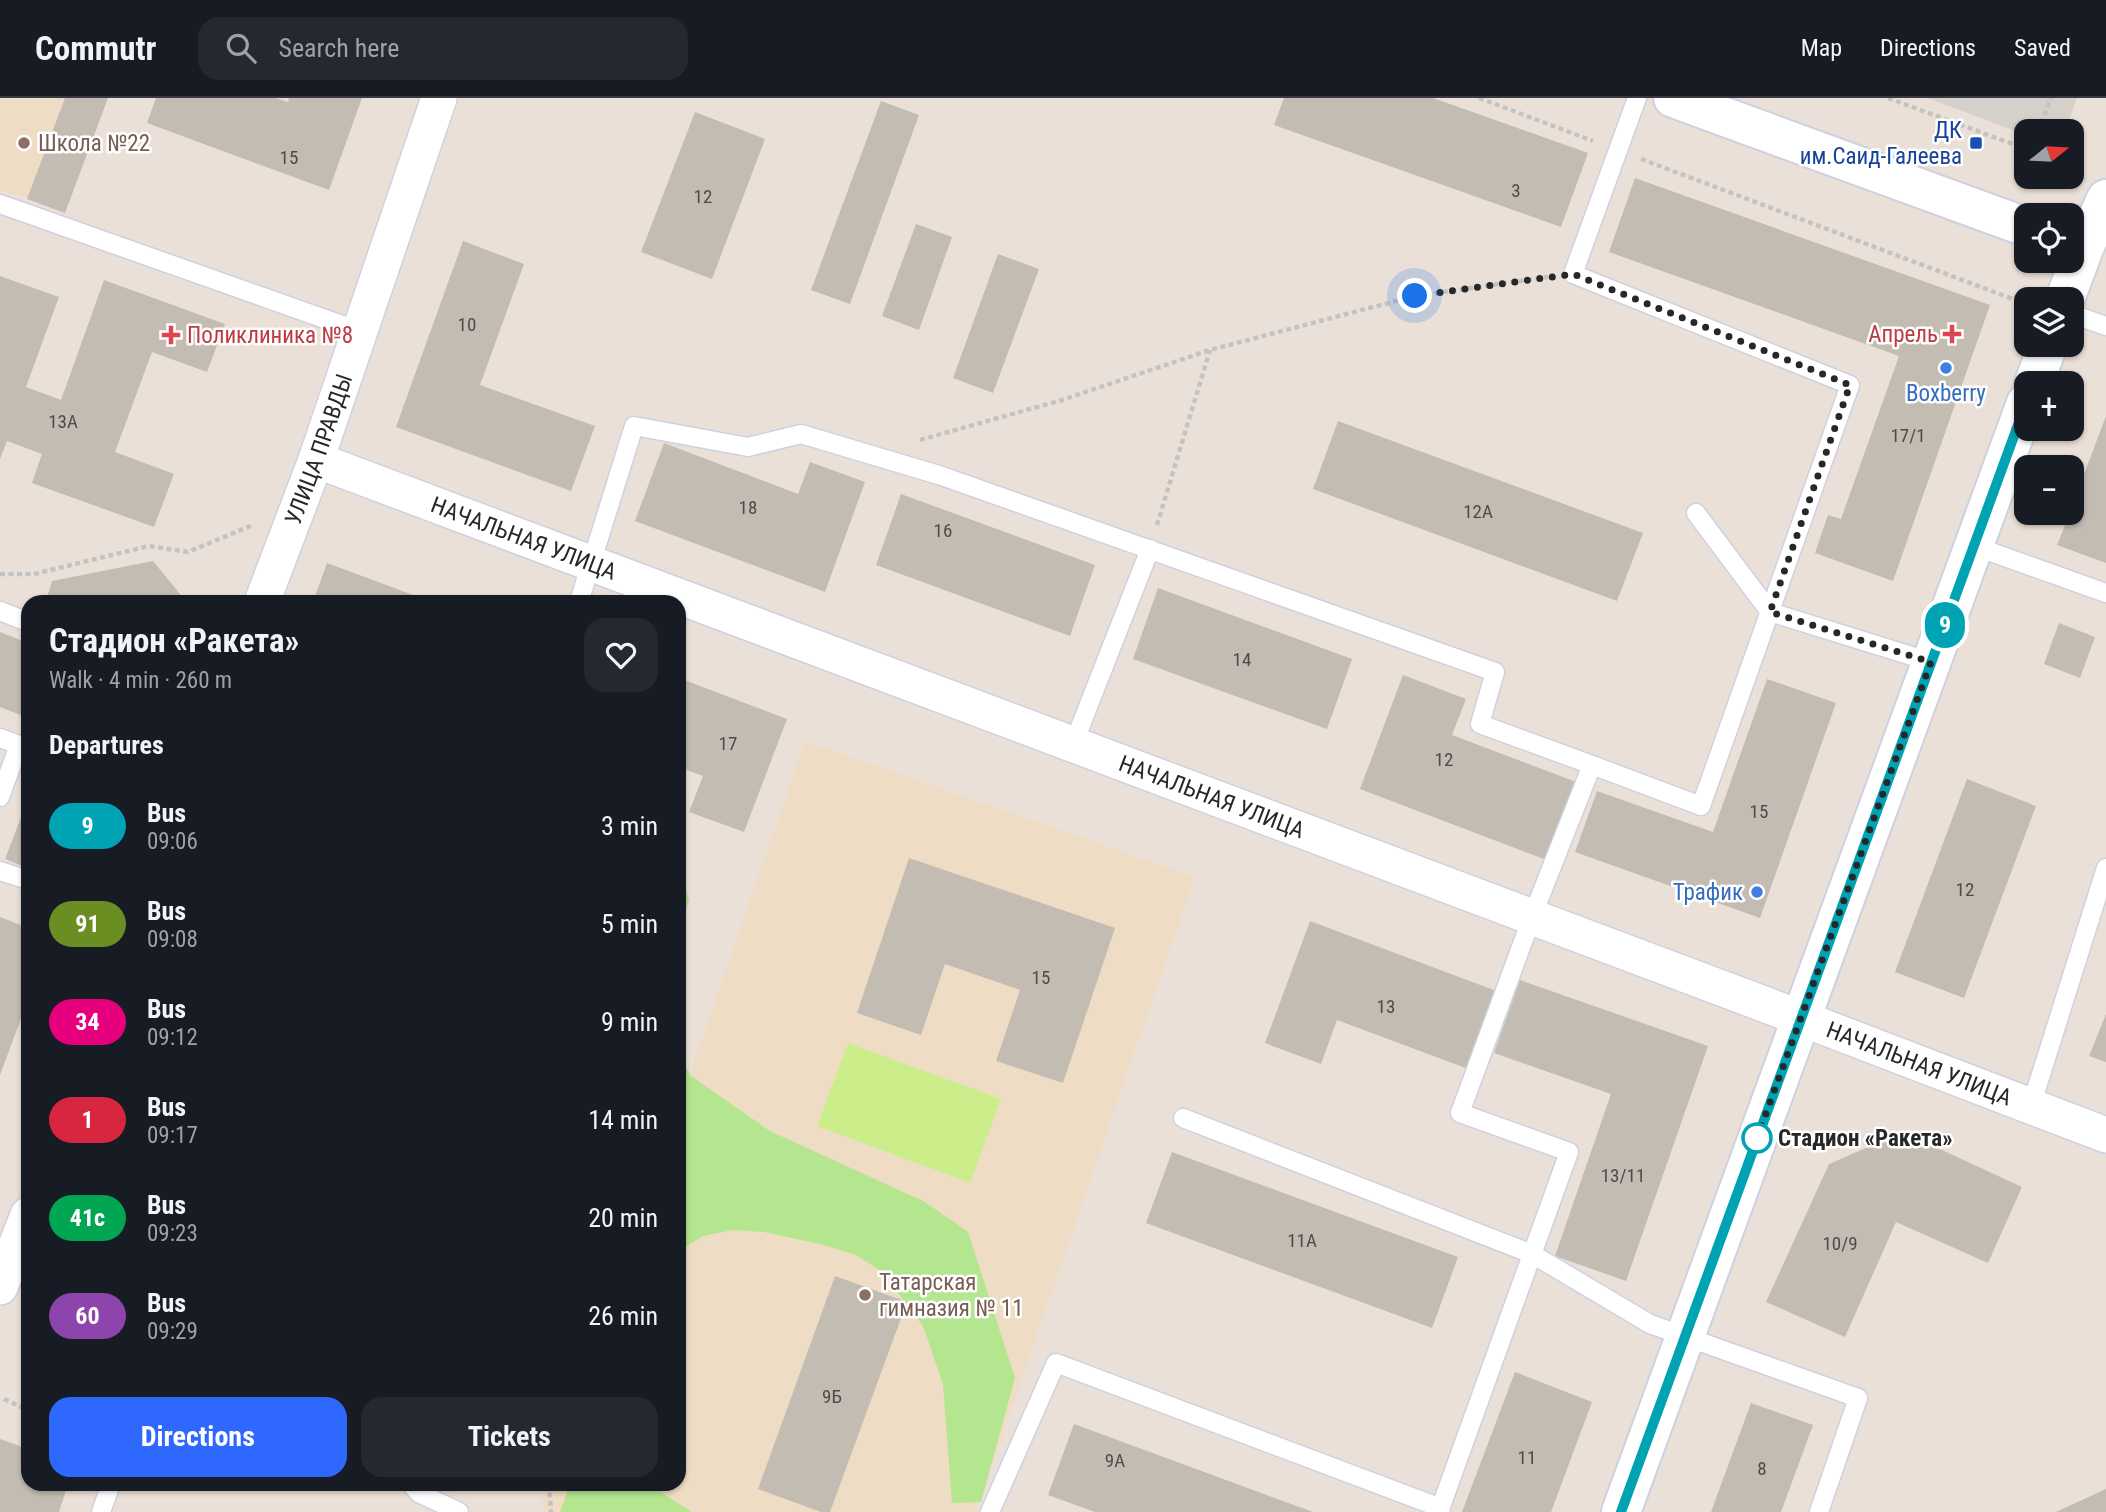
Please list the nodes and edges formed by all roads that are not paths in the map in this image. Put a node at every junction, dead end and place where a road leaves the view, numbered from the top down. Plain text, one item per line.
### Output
1 (439, 98) edge
2 (1637, 98) edge
3 (1673, 98) edge
4 (1729, 108) edge
5 (2106, 199) edge
6 (0, 204) edge
7 (2014, 222) edge
8 (2084, 236) edge
9 (2084, 318) edge
10 (2106, 326) edge
11 (359, 331) junction
12 (2014, 436) edge
13 (316, 460) junction
14 (1696, 513) dead end
15 (1975, 545) junction
16 (1150, 549) junction
17 (592, 564) junction
18 (2106, 593) edge
19 (265, 595) edge
20 (581, 595) edge
21 (674, 595) edge
22 (686, 599) edge
23 (0, 611) edge
24 (1770, 612) junction
25 (21, 619) edge
26 (1931, 662) junction
27 (0, 738) edge
28 (1073, 745) junction
29 (1592, 765) junction
30 (0, 797) edge
31 (2106, 868) edge
32 (0, 871) edge
33 (21, 878) edge
34 (1532, 917) junction
35 (1801, 1018) junction
36 (2031, 1106) junction
37 (1183, 1118) dead end
38 (2106, 1135) edge
39 (21, 1233) edge
40 (1532, 1254) junction
41 (0, 1287) edge
42 (1685, 1335) junction
43 (109, 1491) edge
44 (417, 1491) edge
45 (1440, 1510) edge
46 (102, 1512) edge
47 (459, 1512) edge
48 (990, 1512) edge
49 (1621, 1512) edge
50 (1819, 1512) edge

1 - 11 street, УЛИЦА ПРАВДЫ
2 - 24 lane
3 - 4 street
4 - 7 street
5 - 8 street
6 - 11 lane
9 - 10 lane
11 - 13 street, УЛИЦА ПРАВДЫ
12 - 15 street
13 - 17 street, НАЧАЛЬНАЯ УЛИЦА
13 - 19 street, УЛИЦА ПРАВДЫ
14 - 24 lane
15 - 18 lane
15 - 26 street
16 - 17 lane
16 - 28 lane
16 - 29 lane
17 - 20 lane
17 - 21 street, НАЧАЛЬНАЯ УЛИЦА
22 - 28 street, НАЧАЛЬНАЯ УЛИЦА
23 - 25 lane
24 - 26 lane
24 - 29 lane
26 - 35 street
27 - 30 lane
28 - 34 street, НАЧАЛЬНАЯ УЛИЦА
29 - 34 lane
31 - 36 lane
32 - 33 lane
34 - 35 street, НАЧАЛЬНАЯ УЛИЦА
34 - 40 lane
35 - 36 street, НАЧАЛЬНАЯ УЛИЦА
35 - 42 street
36 - 38 street, НАЧАЛЬНАЯ УЛИЦА
37 - 40 lane
39 - 41 street
40 - 42 lane
40 - 45 lane
42 - 49 street
42 - 50 lane
43 - 46 lane
44 - 47 lane
45 - 48 lane

